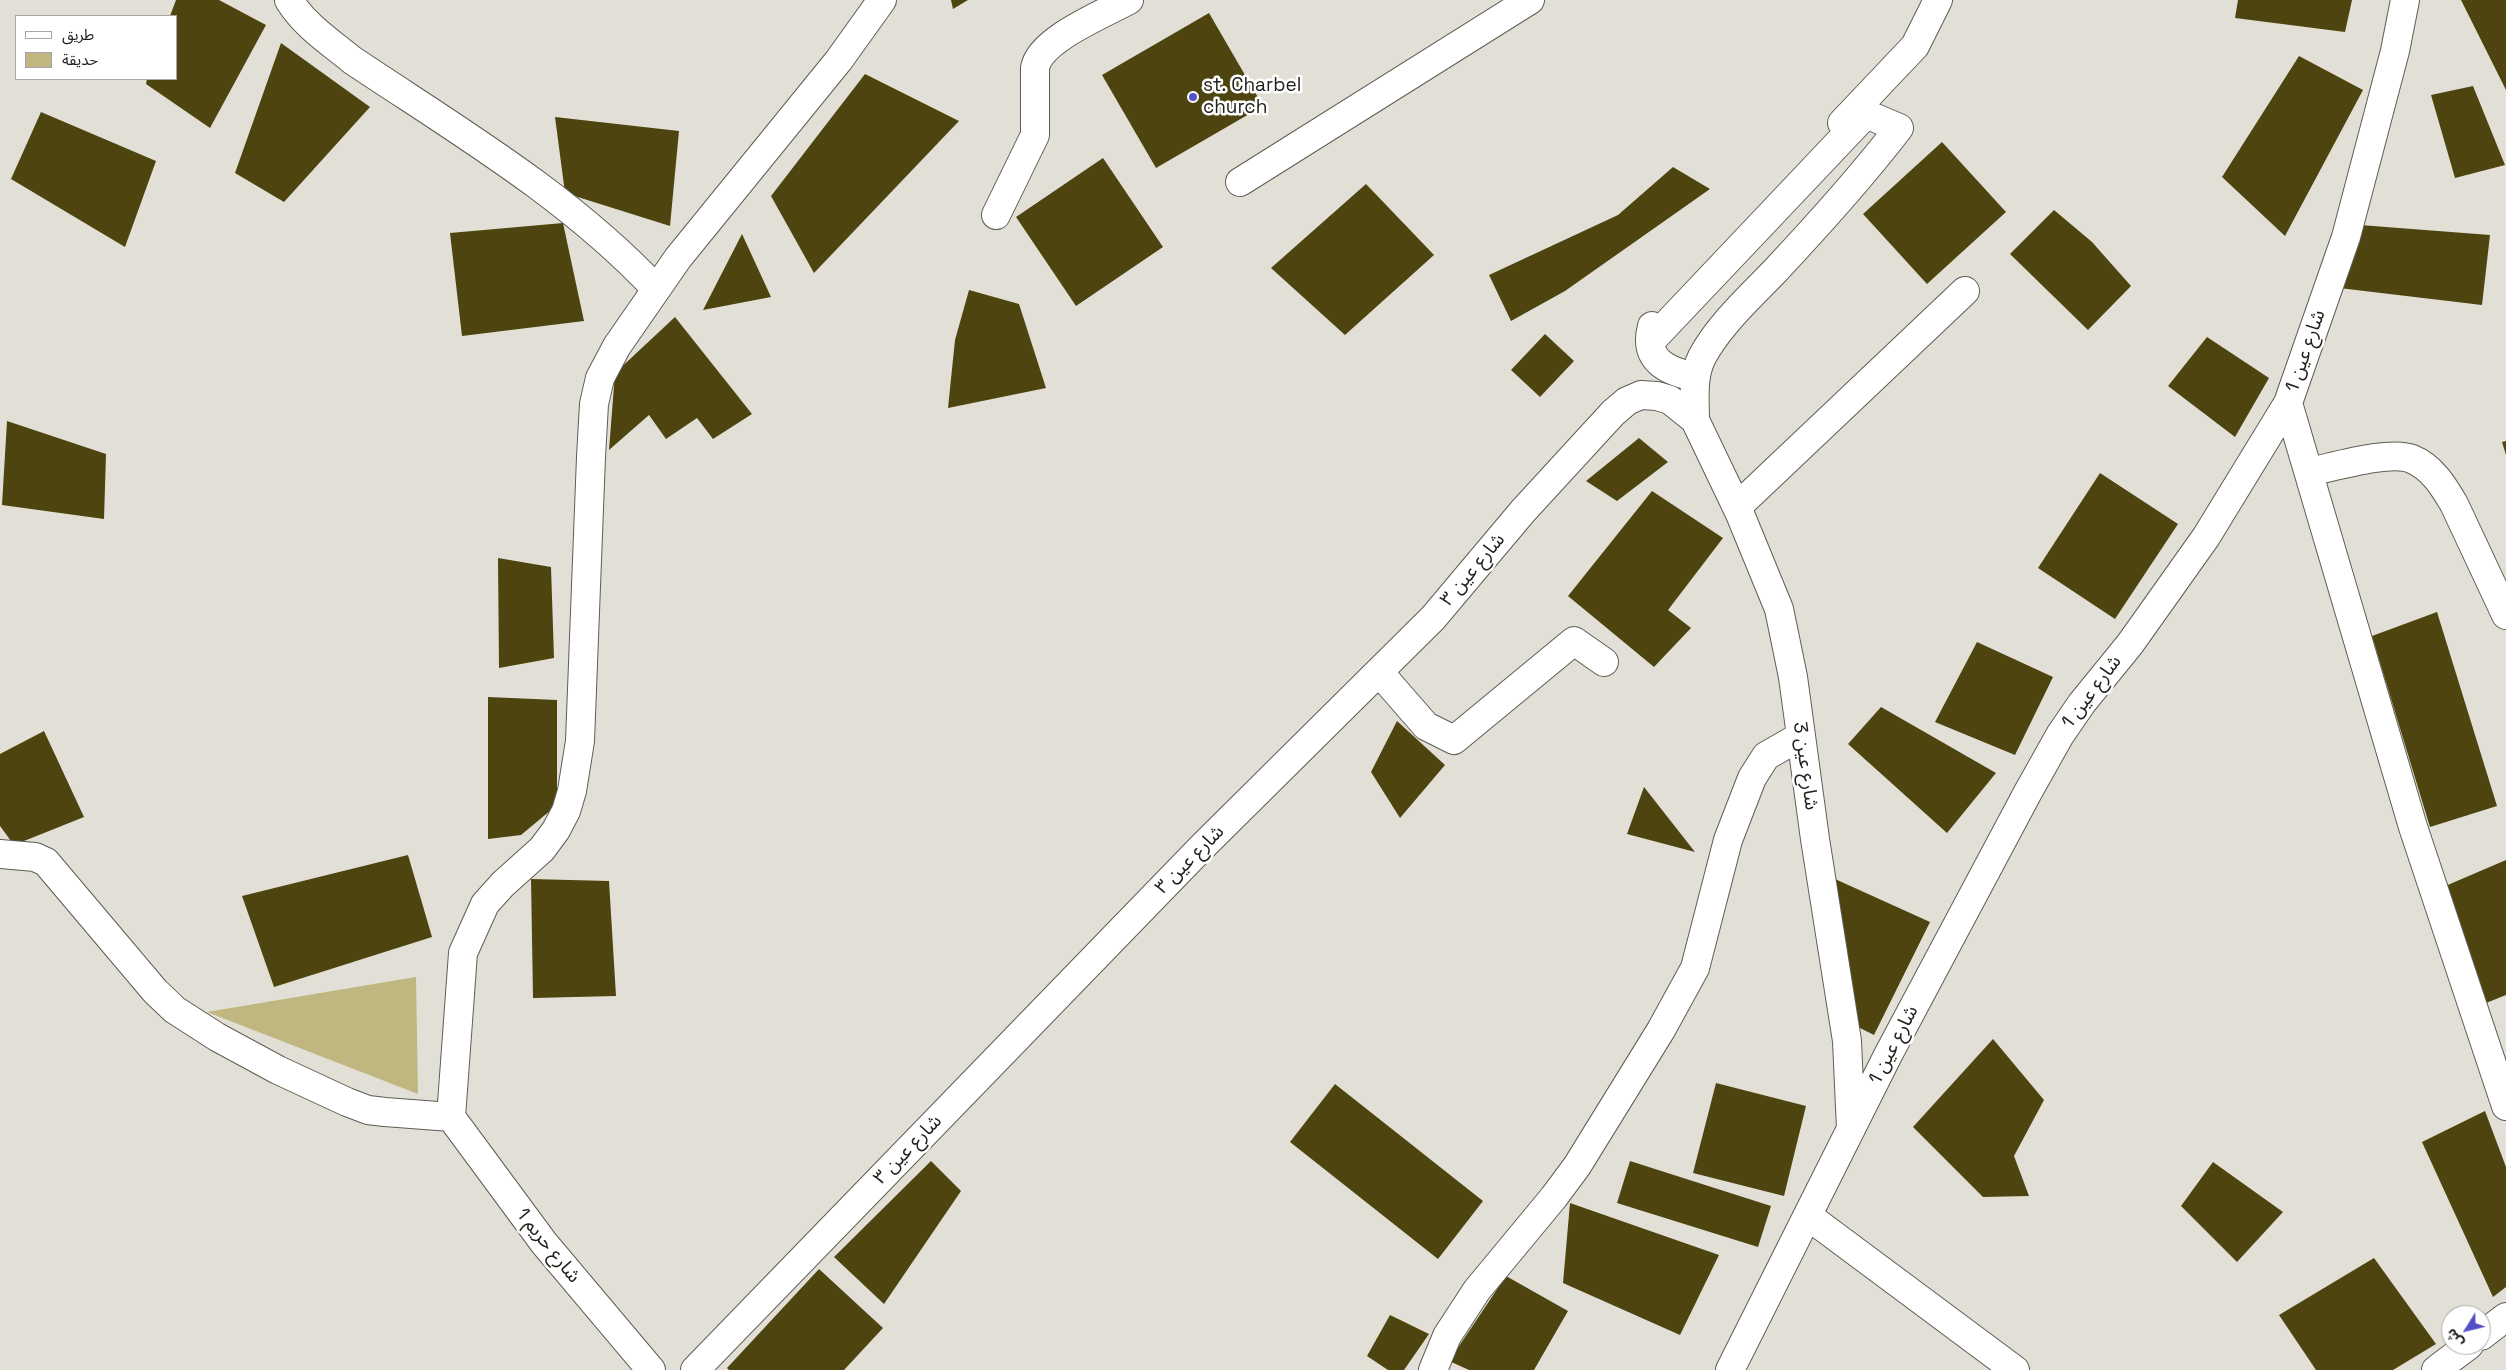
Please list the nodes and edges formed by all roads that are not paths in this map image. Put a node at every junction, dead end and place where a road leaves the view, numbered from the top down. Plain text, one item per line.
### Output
1 (289, 0) edge
2 (882, 0) edge
3 (1129, 0) edge
4 (1530, 0) edge
5 (1938, 0) edge
6 (2405, 0) edge
7 (1240, 182) dead end
8 (996, 215) dead end
9 (656, 289) junction
10 (1965, 291) dead end
11 (1650, 342) junction
12 (1695, 377) junction
13 (2288, 403) junction
14 (1695, 420) junction
15 (2309, 472) junction
16 (1736, 507) junction
17 (2506, 615) edge
18 (1604, 662) dead end
19 (1379, 672) junction
20 (1801, 736) junction
21 (0, 854) edge
22 (2506, 1106) edge
23 (451, 1117) junction
24 (1851, 1129) junction
25 (1808, 1216) junction
26 (2506, 1316) edge
27 (2491, 1328) edge
28 (2456, 1355) edge
29 (637, 1364) edge
30 (695, 1370) edge
31 (1433, 1370) edge
32 (1730, 1370) edge
33 (2016, 1370) edge
34 (2436, 1370) edge

1 - 9 street
2 - 9 street
3 - 8 street
4 - 7 street
5 - 11 street
6 - 13 street, شارع عين 1
9 - 23 street
10 - 16 street
11 - 12 street
11 - 12 street
12 - 14 street
13 - 15 street
13 - 24 street, شارع عين 1
14 - 16 street, شارع عين 3
14 - 19 street, شارع عين ٣
15 - 17 street
15 - 22 street
16 - 20 street, شارع عين 3
18 - 19 street
19 - 30 street, شارع عين ٣
20 - 24 street, شارع عين 3
20 - 31 street
21 - 23 street
23 - 29 street, شارع حريم 1
24 - 25 street, شارع عين 1
25 - 32 street, شارع عين 1
25 - 33 street
26 - 27 street
28 - 34 street

